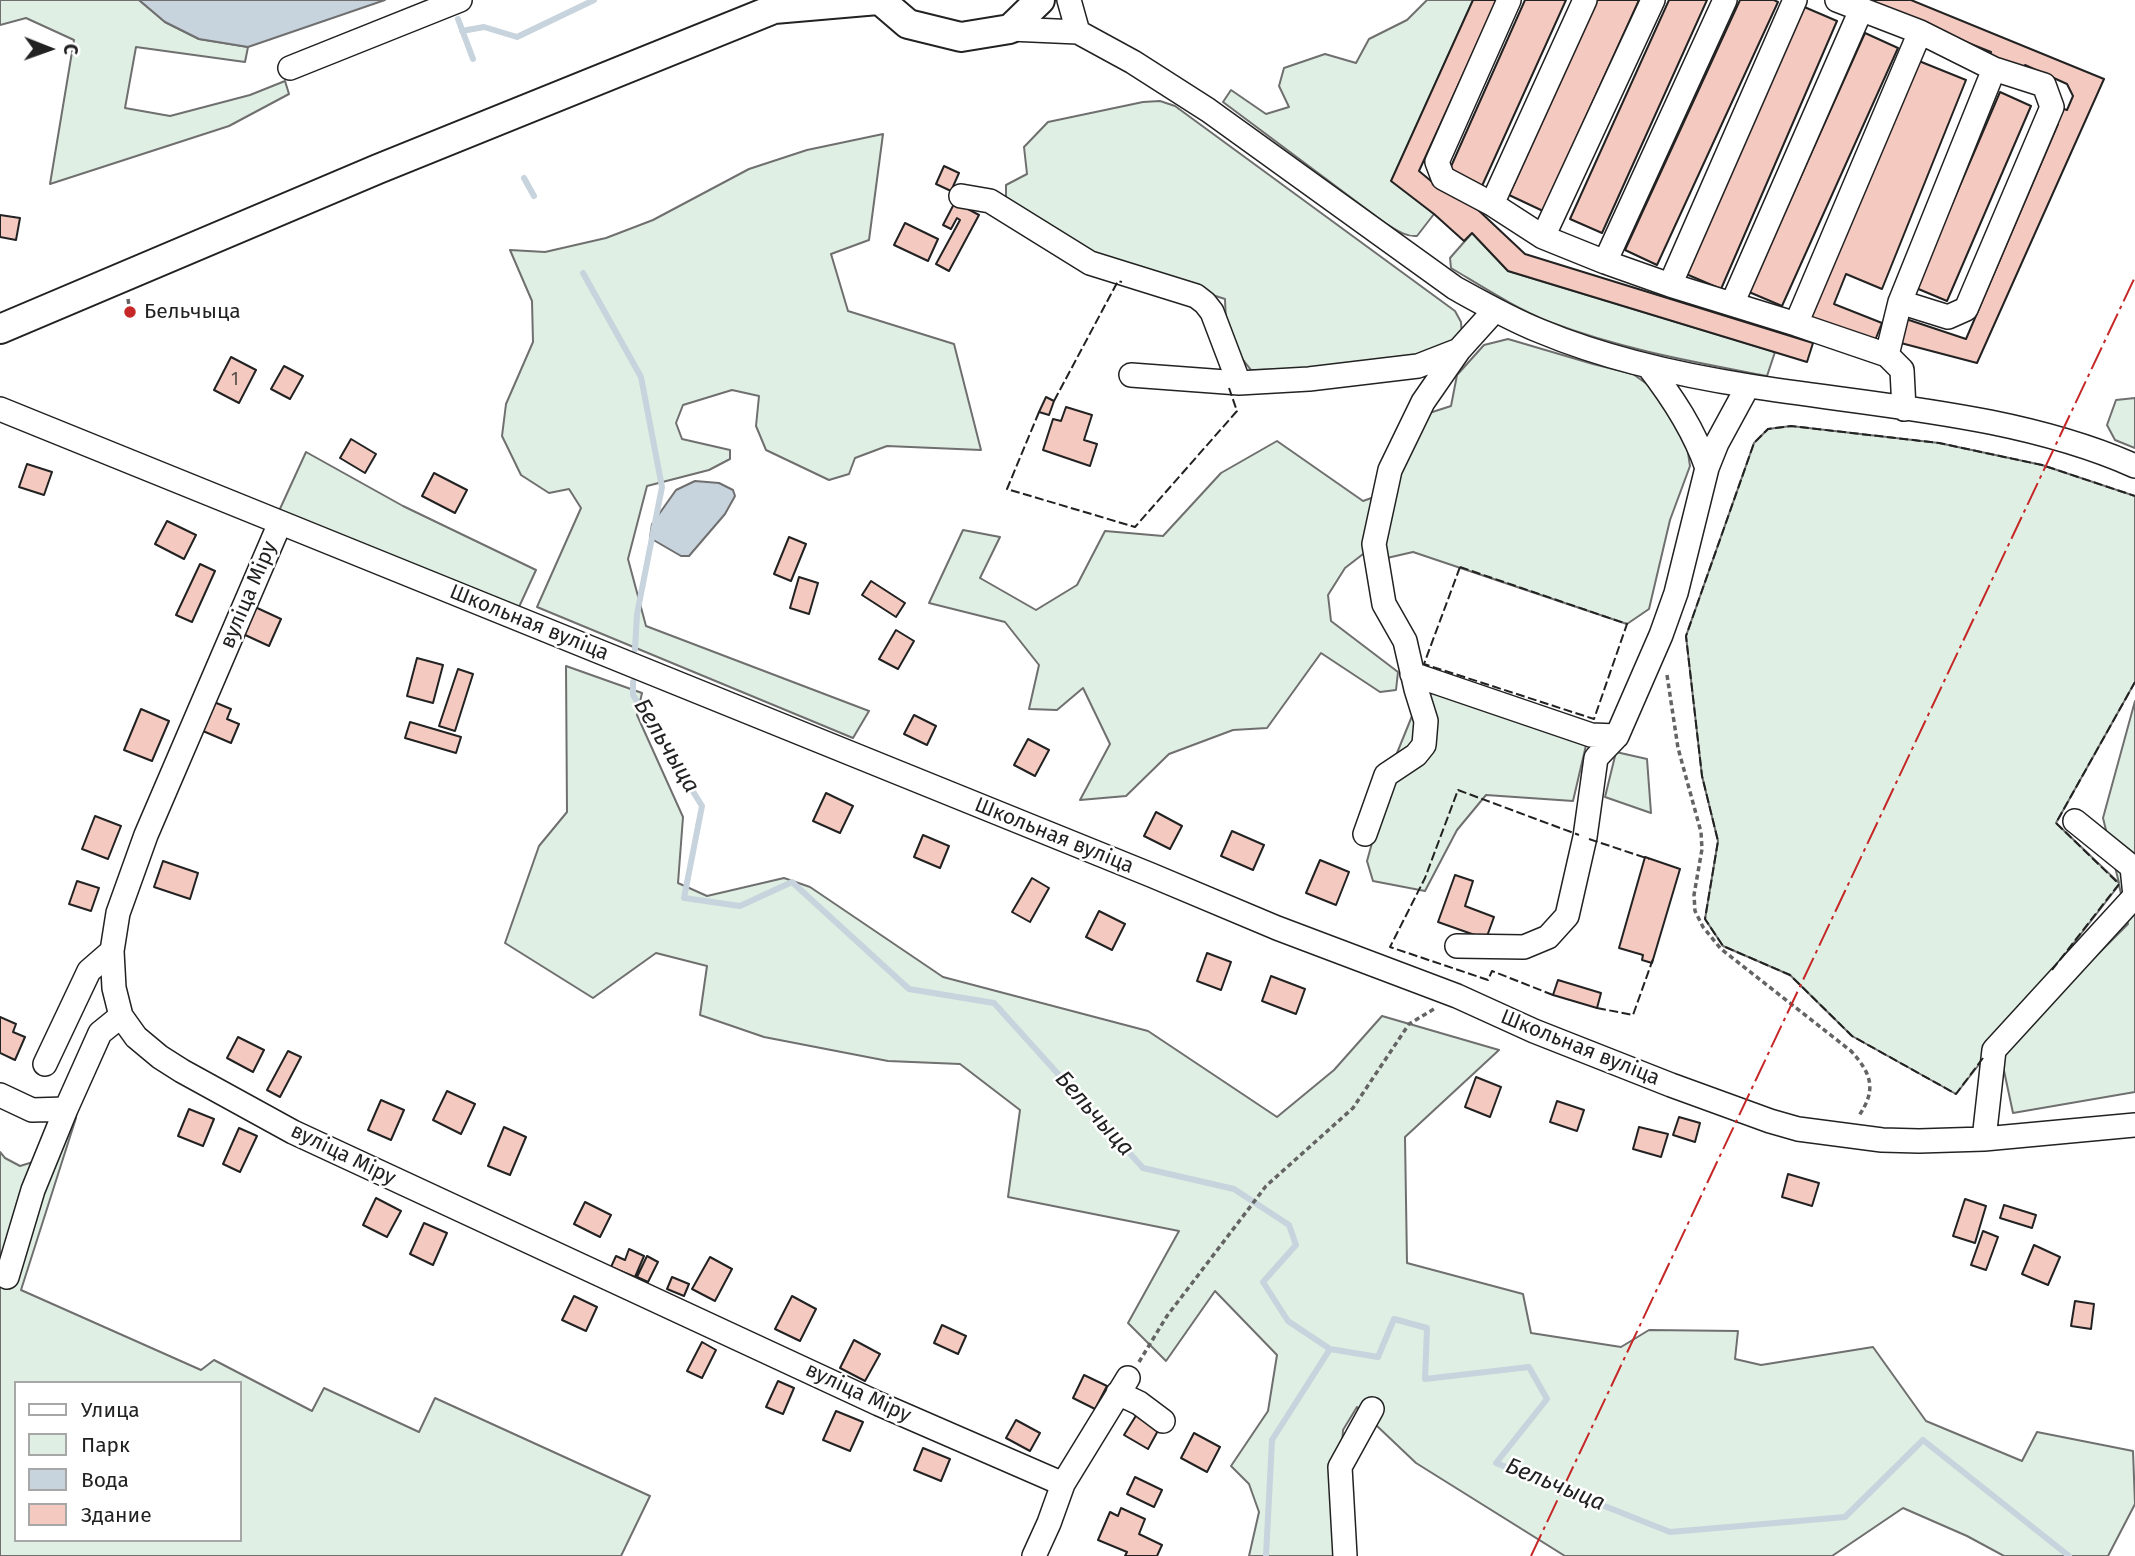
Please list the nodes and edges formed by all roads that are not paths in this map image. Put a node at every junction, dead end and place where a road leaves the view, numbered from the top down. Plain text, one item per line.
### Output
1 (460, 0) edge
2 (879, 0) edge
3 (1040, 0) edge
4 (1069, 0) edge
5 (1509, 0) edge
6 (1585, 0) edge
7 (1653, 0) edge
8 (1725, 0) edge
9 (1795, 0) edge
10 (1837, 0) edge
11 (779, 4) edge
12 (1861, 10) junction
13 (1010, 29) junction
14 (1078, 32) junction
15 (1920, 32) junction
16 (290, 68) dead end
17 (1994, 69) junction
18 (961, 196) dead end
19 (1492, 204) junction
20 (1543, 237) junction
21 (1605, 262) junction
22 (1670, 285) junction
23 (1900, 302) junction
24 (1732, 304) junction
25 (1495, 310) junction
26 (1796, 324) junction
27 (0, 329) edge
28 (1459, 351) junction
29 (1887, 355) junction
30 (1648, 366) junction
31 (1131, 375) dead end
32 (1238, 383) junction
33 (1748, 386) junction
34 (0, 409) edge
35 (1904, 409) junction
36 (2135, 466) edge
37 (1707, 468) junction
38 (280, 523) junction
39 (1412, 674) junction
40 (1617, 736) junction
41 (2075, 821) dead end
42 (1365, 834) dead end
43 (1457, 946) dead end
44 (112, 951) junction
45 (121, 1016) junction
46 (61, 1030) junction
47 (100, 1032) junction
48 (45, 1064) dead end
49 (0, 1095) edge
50 (66, 1109) junction
51 (2135, 1125) edge
52 (1984, 1139) junction
53 (7, 1277) dead end
54 (1371, 1409) dead end
55 (1163, 1421) dead end
56 (1063, 1484) junction
57 (1034, 1556) edge
58 (1345, 1556) edge

1 - 16 street
2 - 11 main road
2 - 13 main road
3 - 13 main road
4 - 14 street
5 - 19 street
6 - 19 street
7 - 20 street
8 - 21 street
9 - 22 street
10 - 12 street
11 - 27 main road
12 - 15 street
12 - 24 street
13 - 14 street
14 - 25 street
15 - 17 street
15 - 26 street
17 - 23 street
17 - 23 street
18 - 32 street
19 - 20 street
20 - 21 street
21 - 22 street
22 - 24 street
23 - 29 street
24 - 26 street
25 - 28 street
25 - 30 street
26 - 29 street
28 - 32 street
28 - 39 street
29 - 35 street
30 - 33 street
30 - 37 street
31 - 32 street
33 - 35 street
33 - 37 street
34 - 38 street, Школьная вуліца
35 - 36 street
37 - 40 street
38 - 44 street, вуліца Міру
38 - 52 street, Школьная вуліца
39 - 40 street
39 - 42 street
40 - 43 street
41 - 52 street
44 - 45 street, вуліца Міру
44 - 46 street
45 - 47 street
45 - 56 street, вуліца Міру
46 - 47 street
46 - 48 street
47 - 50 street
49 - 50 street
50 - 53 street
51 - 52 street, Школьная вуліца
54 - 58 street
55 - 56 street
56 - 57 street

